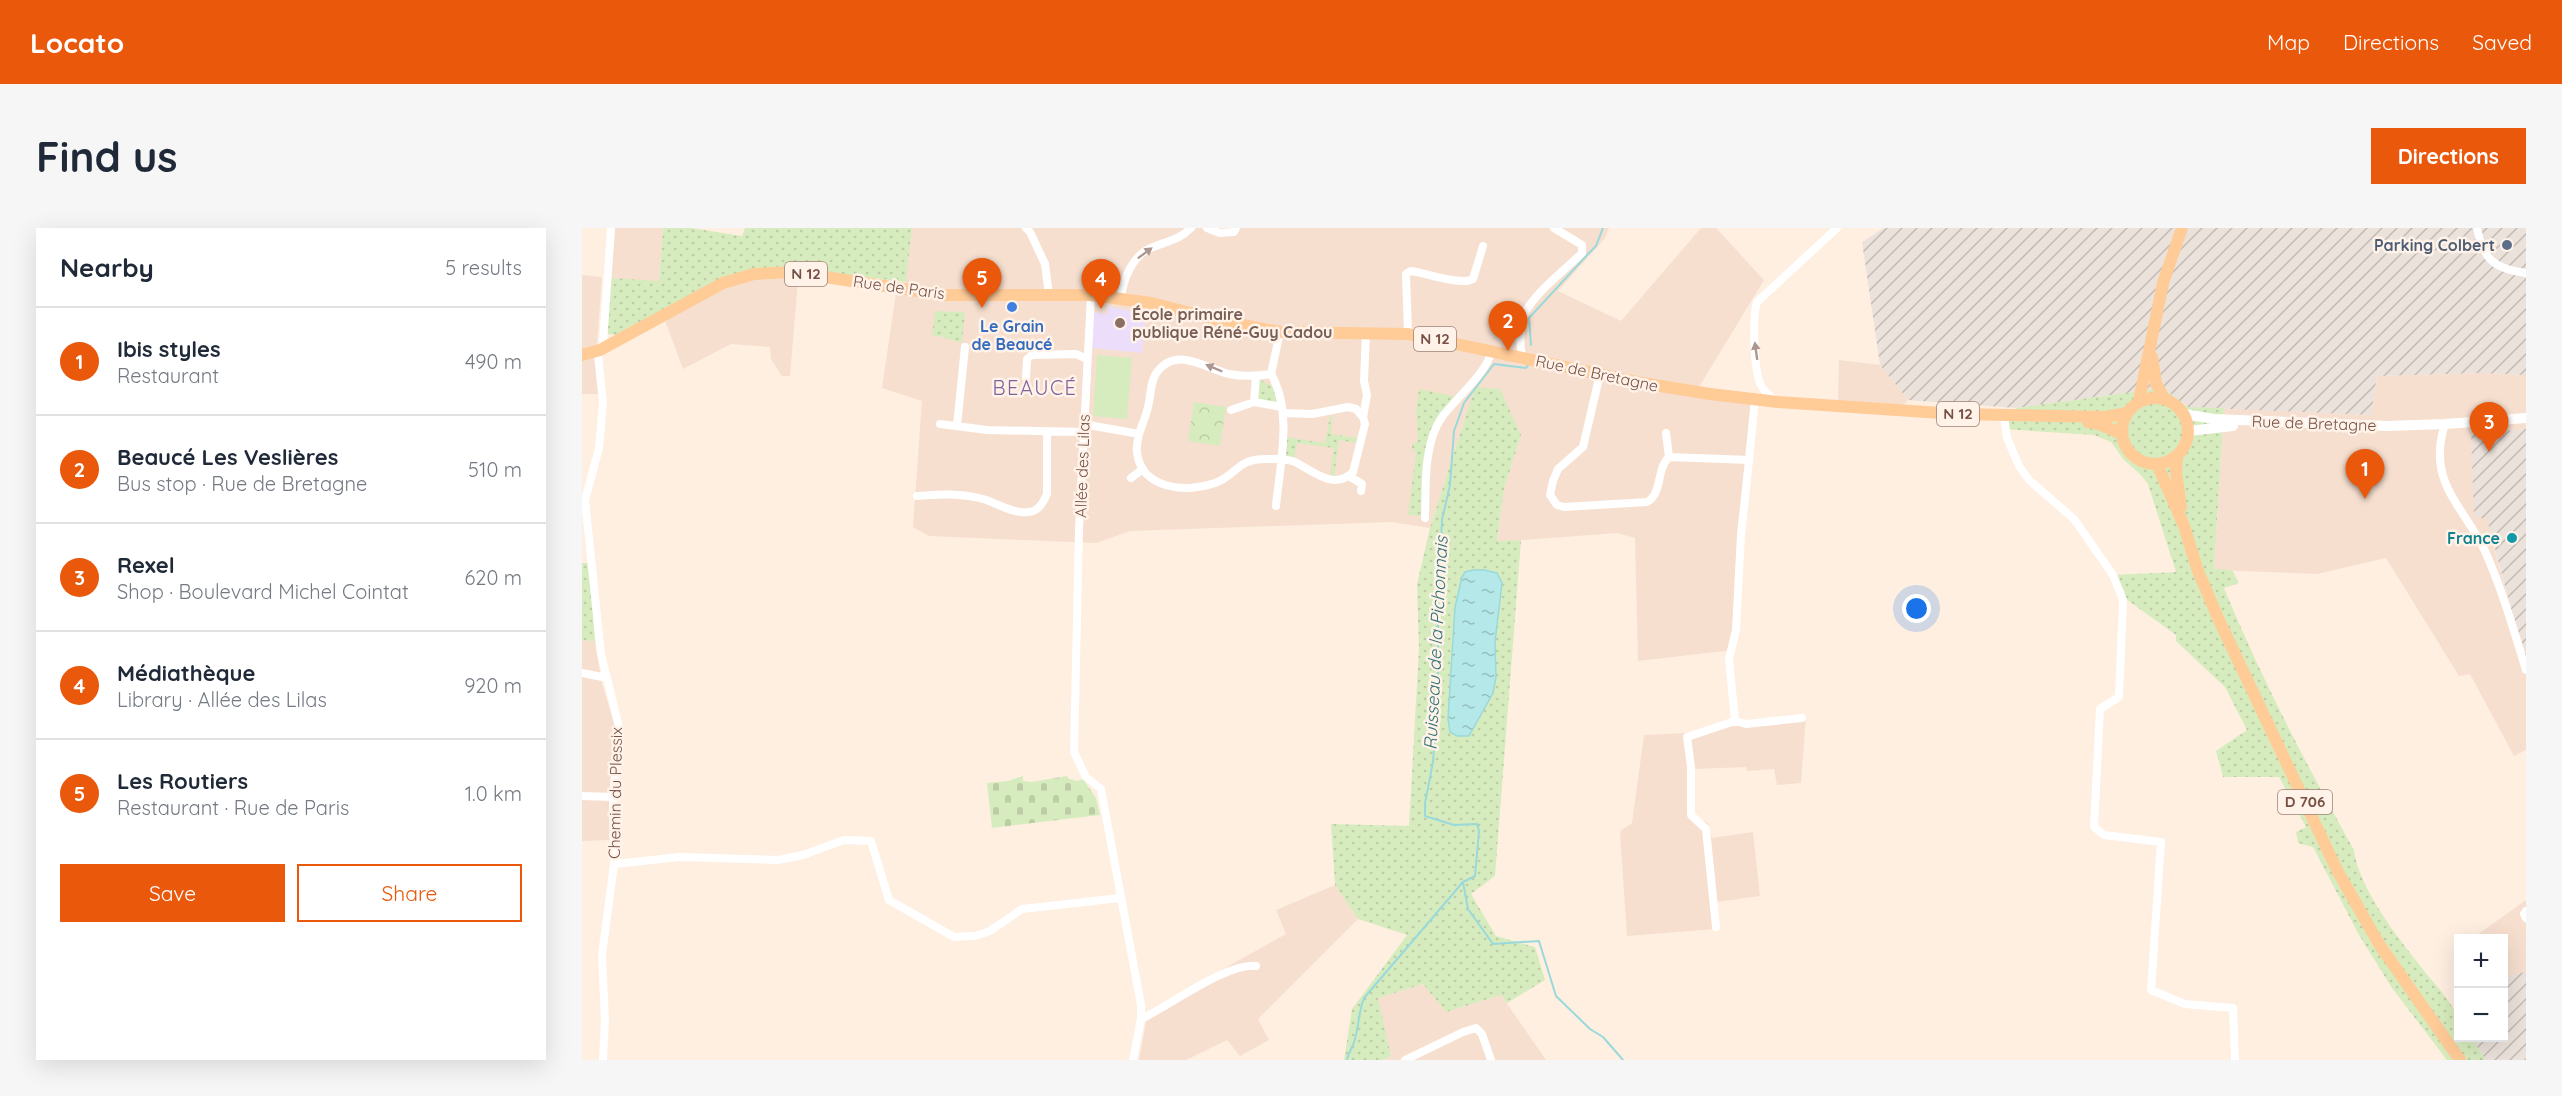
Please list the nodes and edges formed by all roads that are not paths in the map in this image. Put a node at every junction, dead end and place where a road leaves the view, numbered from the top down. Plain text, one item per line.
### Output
1 (612, 228) edge
2 (1191, 228) edge
3 (1207, 228) edge
4 (1236, 228) edge
5 (1554, 228) edge
6 (1837, 228) edge
7 (2182, 228) edge
8 (2477, 228) edge
9 (1030, 229) edge
10 (1483, 246) dead end
11 (2526, 273) edge
12 (1049, 295) junction
13 (1091, 295) junction
14 (1120, 298) junction
15 (1280, 332) junction
16 (1366, 332) junction
17 (1408, 334) junction
18 (965, 347) dead end
19 (2150, 349) junction
20 (600, 350) junction
21 (1492, 350) junction
22 (582, 355) edge
23 (1522, 357) junction
24 (1087, 359) junction
25 (1271, 374) junction
26 (1600, 374) junction
27 (1256, 376) junction
28 (1026, 378) dead end
29 (2164, 398) junction
30 (1755, 399) junction
31 (2139, 401) junction
32 (1254, 402) junction
33 (1778, 402) junction
34 (1231, 410) dead end
35 (1282, 410) junction
36 (2127, 413) junction
37 (2184, 414) junction
38 (2004, 416) junction
39 (2036, 416) junction
40 (1363, 417) junction
41 (2524, 421) edge
42 (940, 424) dead end
43 (957, 426) junction
44 (2444, 427) junction
45 (1083, 428) junction
46 (2189, 431) junction
47 (1047, 432) junction
48 (1666, 433) dead end
49 (1139, 434) junction
50 (2122, 434) junction
51 (1669, 457) junction
52 (2177, 457) junction
53 (1280, 459) junction
54 (1749, 460) junction
55 (2157, 464) junction
56 (1143, 469) junction
57 (1349, 476) junction
58 (1131, 478) dead end
59 (1361, 491) dead end
60 (917, 496) dead end
61 (1276, 506) dead end
62 (1425, 518) dead end
63 (2184, 526) junction
64 (2526, 670) edge
65 (582, 673) edge
66 (607, 678) junction
67 (1802, 718) dead end
68 (1735, 721) junction
69 (582, 796) edge
70 (613, 797) junction
71 (614, 864) junction
72 (1120, 898) junction
73 (2526, 911) edge
74 (2526, 918) edge
75 (1716, 927) dead end
76 (1256, 966) dead end
77 (1141, 1019) junction
78 (603, 1060) edge
79 (1133, 1060) edge
80 (1405, 1060) edge
81 (1491, 1060) edge
82 (2235, 1060) edge
83 (2460, 1060) edge

1 - 20 street, Chemin du Plessix
14 -> 2 street
3 - 4 street
5 - 23 street
33 -> 6 street
7 - 19 main road
8 - 11 street
9 - 12 street
10 - 17 street
12 - 13 main road, Rue de Paris / N 12
12 - 20 main road, Rue de Paris / N 12
13 - 14 main road, Rue de Bretagne / N 12
13 - 24 street, Allée des Lilas
14 - 15 main road, Rue de Bretagne / N 12
15 - 16 main road, Rue de Bretagne / N 12
15 - 25 street
16 - 17 main road, Rue de Bretagne / N 12
16 - 40 street
17 - 21 main road, Rue de Bretagne / N 12
18 - 43 street
19 - 29 main road
19 - 31 main road
20 - 22 main road, Rue de Paris / N 12
20 - 66 street, Chemin du Plessix
21 - 23 main road, Rue de Bretagne / N 12
21 - 62 street
23 - 26 main road, Rue de Bretagne / N 12
24 - 28 street
24 - 45 street, Allée des Lilas
25 - 27 street
25 - 35 street
26 - 30 main road, Rue de Bretagne / N 12
26 - 51 street
27 - 32 street
27 -> 49 street
29 - 31 main road
29 - 37 main road
30 - 33 main road, Rue de Bretagne / N 12
30 - 54 street
31 - 36 main road
32 - 34 street
32 - 35 street
33 - 38 main road, Rue de Bretagne / N 12
35 - 40 street
35 - 53 street
36 - 39 main road, Rue de Bretagne / N 12
36 - 50 main road
37 - 44 main road, Rue de Bretagne
37 - 46 main road
38 - 39 main road, Rue de Bretagne / N 12
38 - 82 street
39 - 50 main road, Rue de Bretagne / N 12
40 - 57 street
41 - 44 main road
42 - 43 street
43 - 47 street
44 - 46 main road, Rue de Bretagne
44 - 64 street
45 - 47 street
45 - 49 street
45 - 72 street, Allée des Lilas
46 - 52 main road
47 - 60 street
48 - 51 street
49 - 56 street
50 - 55 main road
51 - 54 street
52 - 55 main road
52 - 63 main road, D 706
53 - 56 street
53 - 57 street
53 - 61 street
54 - 68 street
55 - 63 main road, D 706
56 - 58 street
57 - 59 street
63 - 83 main road, D 706
65 - 66 street
66 - 70 street, Chemin du Plessix
67 - 68 street
68 - 75 street
69 - 70 street
70 - 71 street, Chemin du Plessix
71 - 72 street
71 - 78 street, Chemin du Plessix
72 - 77 street, Allée des Lilas
73 - 74 street
76 - 77 street
77 - 79 street, Allée des Lilas
80 - 81 street

